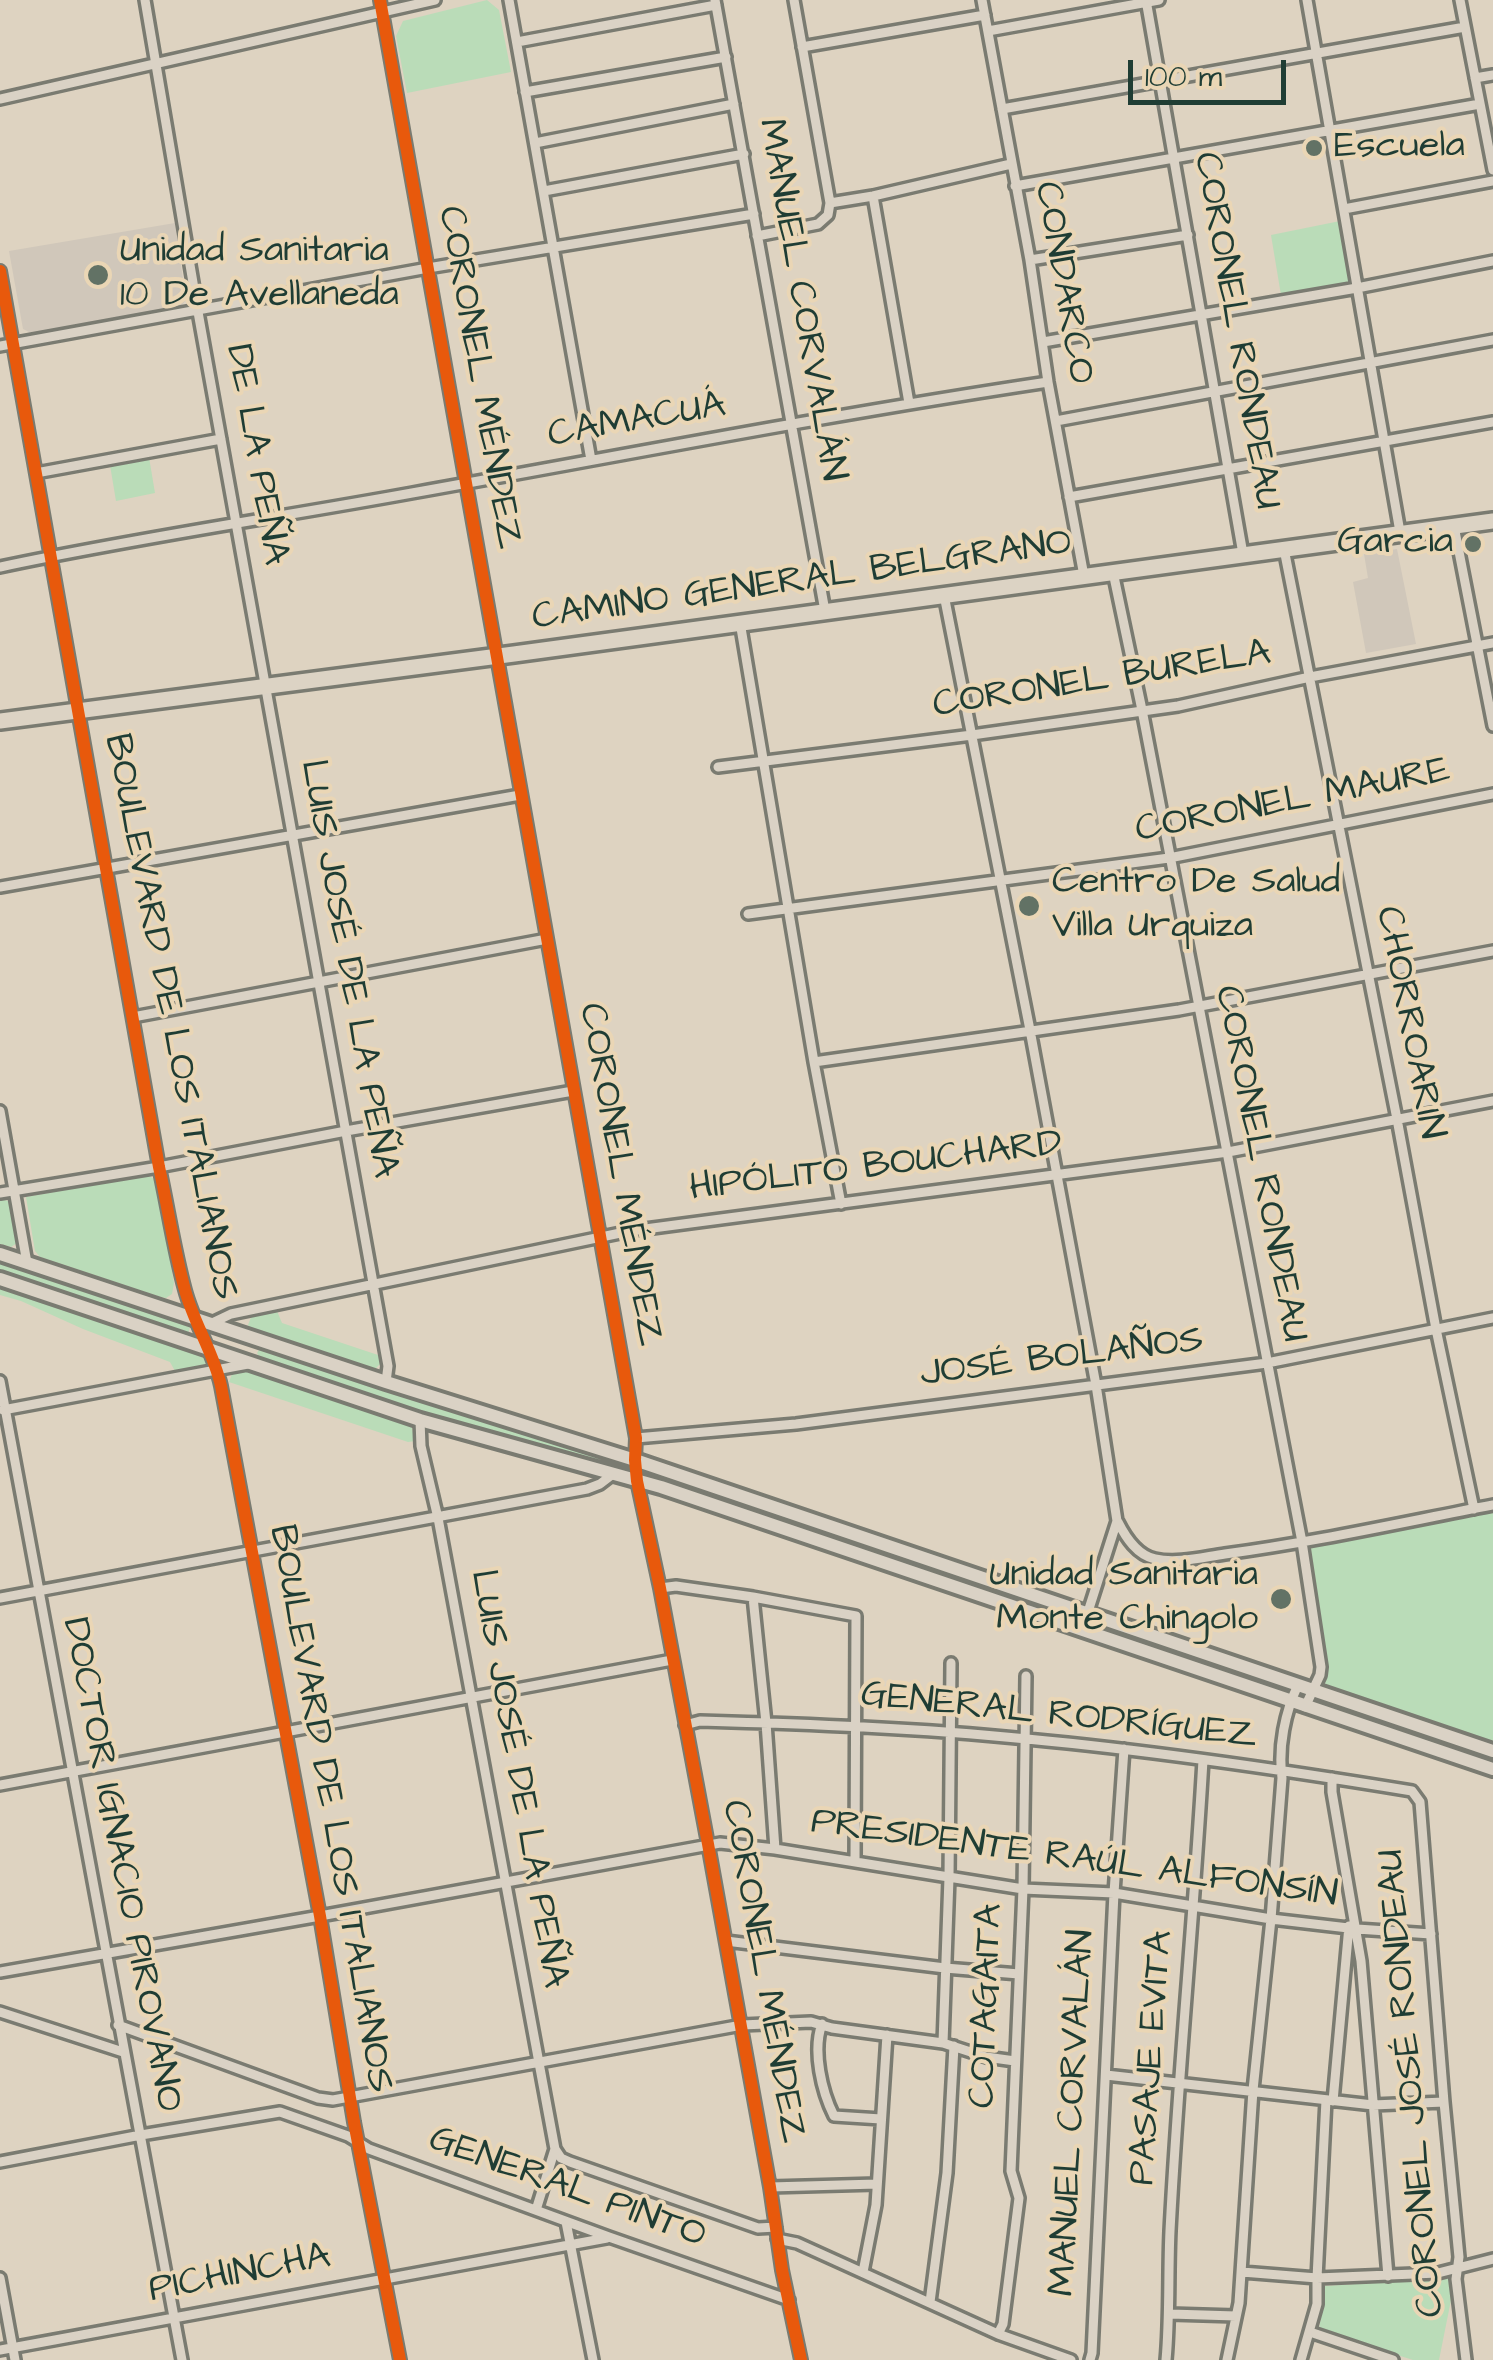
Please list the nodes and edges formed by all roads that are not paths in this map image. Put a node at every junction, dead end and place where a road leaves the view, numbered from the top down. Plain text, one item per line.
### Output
1 (145, 0) edge
2 (380, 0) edge
3 (435, 0) edge
4 (509, 0) edge
5 (794, 0) edge
6 (982, 0) edge
7 (1159, 0) edge
8 (1307, 0) edge
9 (1460, 0) edge
10 (1146, 1) edge
11 (716, 3) edge
12 (382, 12) junction
13 (984, 15) junction
14 (1465, 27) junction
15 (988, 31) junction
16 (517, 42) junction
17 (802, 47) junction
18 (1316, 52) junction
19 (726, 58) junction
20 (157, 65) junction
21 (1493, 74) edge
22 (1476, 78) junction
23 (1161, 79) junction
24 (525, 92) junction
25 (0, 99) edge
26 (734, 104) junction
27 (1480, 104) junction
28 (1002, 109) junction
29 (1330, 130) junction
30 (535, 144) junction
31 (744, 154) junction
32 (1174, 157) junction
33 (1011, 164) junction
34 (1493, 170) edge
35 (1493, 181) edge
36 (1016, 186) junction
37 (544, 191) junction
38 (873, 196) junction
39 (830, 203) junction
40 (1344, 209) junction
41 (754, 214) junction
42 (1188, 235) junction
43 (757, 236) junction
44 (553, 249) junction
45 (1030, 260) junction
46 (1493, 261) edge
47 (428, 268) junction
48 (0, 271) edge
49 (1357, 288) junction
50 (198, 312) junction
51 (1202, 314) junction
52 (1493, 340) edge
53 (1043, 342) junction
54 (13, 344) junction
55 (0, 346) edge
56 (1370, 362) junction
57 (1048, 382) junction
58 (1216, 393) junction
59 (909, 403) junction
60 (1056, 421) junction
61 (1493, 422) edge
62 (792, 425) junction
63 (221, 439) junction
64 (1384, 440) junction
65 (590, 460) junction
66 (1230, 469) junction
67 (36, 473) junction
68 (465, 484) junction
69 (1069, 498) junction
70 (1493, 521) edge
71 (237, 525) junction
72 (1454, 526) junction
73 (1400, 532) junction
74 (1284, 549) junction
75 (1243, 554) junction
76 (51, 556) junction
77 (0, 567) edge
78 (1113, 572) junction
79 (1084, 576) junction
80 (944, 595) junction
81 (825, 611) junction
82 (740, 622) junction
83 (1493, 642) edge
84 (1477, 646) junction
85 (496, 656) junction
86 (1310, 677) junction
87 (266, 685) junction
88 (80, 710) junction
89 (1142, 710) junction
90 (0, 720) edge
91 (1493, 726) edge
92 (972, 735) junction
93 (764, 762) junction
94 (718, 767) dead end
95 (520, 794) junction
96 (1493, 794) edge
97 (1340, 826) junction
98 (292, 834) junction
99 (1169, 858) junction
100 (107, 868) junction
101 (1001, 880) junction
102 (0, 887) edge
103 (788, 908) junction
104 (748, 914) dead end
105 (547, 940) junction
106 (1493, 950) edge
107 (1366, 974) junction
108 (318, 982) junction
109 (1200, 1007) junction
110 (133, 1017) junction
111 (1030, 1030) junction
112 (814, 1062) junction
113 (573, 1091) junction
114 (1493, 1100) edge
115 (0, 1111) edge
116 (1397, 1119) junction
117 (346, 1130) junction
118 (1228, 1152) junction
119 (159, 1167) junction
120 (1056, 1176) junction
121 (14, 1191) junction
122 (0, 1193) edge
123 (840, 1204) junction
124 (600, 1237) junction
125 (0, 1254) edge
126 (27, 1263) junction
127 (0, 1279) edge
128 (374, 1283) junction
129 (195, 1318) junction
130 (1493, 1318) edge
131 (212, 1323) junction
132 (1436, 1329) junction
133 (208, 1348) junction
134 (250, 1363) junction
135 (1267, 1363) junction
136 (218, 1370) junction
137 (0, 1381) edge
138 (386, 1382) junction
139 (1096, 1385) junction
140 (3, 1410) edge
141 (420, 1420) junction
142 (636, 1438) junction
143 (634, 1460) junction
144 (613, 1473) junction
145 (637, 1481) junction
146 (1493, 1505) edge
147 (1474, 1509) junction
148 (438, 1518) junction
149 (1118, 1521) junction
150 (1302, 1542) junction
151 (252, 1552) junction
152 (660, 1588) junction
153 (37, 1591) junction
154 (753, 1597) junction
155 (0, 1598) edge
156 (1087, 1615) junction
157 (672, 1660) junction
158 (951, 1663) dead end
159 (1026, 1676) dead end
160 (1298, 1685) junction
161 (1313, 1690) junction
162 (472, 1698) junction
163 (1290, 1702) junction
164 (1305, 1706) junction
165 (766, 1723) junction
166 (686, 1725) junction
167 (856, 1726) junction
168 (286, 1732) junction
169 (950, 1732) junction
170 (1024, 1738) junction
171 (1124, 1749) junction
172 (1493, 1750) edge
173 (1203, 1760) junction
174 (1493, 1769) edge
175 (1281, 1770) junction
176 (72, 1772) junction
177 (1332, 1778) junction
178 (0, 1785) edge
179 (1420, 1802) joint
180 (708, 1844) junction
181 (774, 1849) junction
182 (854, 1862) junction
183 (949, 1878) junction
184 (506, 1882) junction
185 (1023, 1890) junction
186 (1114, 1894) junction
187 (1195, 1908) junction
188 (320, 1916) junction
189 (1271, 1919) junction
190 (1352, 1929) junction
191 (1431, 1934) junction
192 (726, 1941) junction
193 (105, 1954) junction
194 (946, 1968) junction
195 (0, 1972) edge
196 (1020, 1974) junction
197 (0, 2012) edge
198 (822, 2024) junction
199 (118, 2025) junction
200 (742, 2025) junction
201 (887, 2035) junction
202 (948, 2045) junction
203 (124, 2052) junction
204 (1016, 2061) junction
205 (538, 2062) junction
206 (1106, 2075) junction
207 (1180, 2083) junction
208 (1253, 2090) junction
209 (351, 2097) junction
210 (1330, 2100) junction
211 (1444, 2102) junction
212 (1373, 2105) junction
213 (881, 2120) junction
214 (141, 2135) junction
215 (360, 2144) junction
216 (558, 2154) junction
217 (0, 2162) edge
218 (876, 2184) junction
219 (770, 2187) junction
220 (536, 2210) junction
221 (566, 2222) junction
222 (776, 2227) junction
223 (610, 2237) junction
224 (778, 2239) junction
225 (571, 2246) junction
226 (1493, 2259) edge
227 (1457, 2268) junction
228 (863, 2272) junction
229 (1242, 2272) junction
230 (1388, 2276) junction
231 (0, 2278) edge
232 (384, 2278) junction
233 (1317, 2278) junction
234 (789, 2300) junction
235 (930, 2302) junction
236 (1170, 2314) junction
237 (1236, 2316) junction
238 (174, 2318) junction
239 (1310, 2332) junction
240 (998, 2334) junction
241 (13, 2347) junction
242 (0, 2350) edge
243 (15, 2360) edge
244 (182, 2360) edge
245 (400, 2360) edge
246 (593, 2360) edge
247 (801, 2360) edge
248 (1071, 2360) edge
249 (1090, 2360) edge
250 (1166, 2360) edge
251 (1227, 2360) edge
252 (1300, 2360) edge
253 (1393, 2360) edge
254 (1466, 2360) edge

1 - 20 street, DE LA PEÑA
2 - 12 street, CORONEL MÉNDEZ
3 - 12 street
4 - 16 street
5 - 17 street
6 - 13 street, CONDARCO
7 - 10 street
8 - 18 street
9 - 14 street
10 - 15 street
10 - 23 street, CORONEL RONDEAU
11 - 16 street
11 - 19 street, MANUEL CORVALÁN
12 - 20 street
12 - 47 street, CORONEL MÉNDEZ
13 - 15 street, CONDARCO
13 - 17 street
14 - 18 street
14 - 22 street
15 - 28 street, CONDARCO
16 - 24 street
17 - 39 street
18 - 23 street
18 - 29 street
19 - 24 street
19 - 26 street, MANUEL CORVALÁN
20 - 25 street
20 - 50 street, DE LA PEÑA
21 - 22 street
22 - 27 street
23 - 28 street
23 - 32 street, CORONEL RONDEAU
24 - 30 street
26 - 30 street
26 - 31 street, MANUEL CORVALÁN
27 - 29 street
27 - 34 street
28 - 33 street, CONDARCO
29 - 32 street
29 - 40 street
30 - 37 street
31 - 37 street
31 - 41 street, MANUEL CORVALÁN
32 - 36 street
32 - 42 street, CORONEL RONDEAU
33 - 36 street, CONDARCO
33 - 38 street
35 - 40 street
36 - 45 street, CONDARCO
37 - 44 street
38 - 39 street
38 - 59 street
39 - 43 street
40 - 49 street
41 - 43 street, MANUEL CORVALÁN
41 - 44 street
42 - 45 street
42 - 51 street, CORONEL RONDEAU
43 - 62 street, MANUEL CORVALÁN
44 - 47 street
44 - 65 street
45 - 53 street, CONDARCO
46 - 49 street
47 - 50 street
47 - 68 street, CORONEL MÉNDEZ
48 - 54 street, BOULEVARD DE LOS ITALIANOS
49 - 51 street
49 - 56 street
50 - 54 street
50 - 63 street, DE LA PEÑA
51 - 53 street
51 - 58 street, CORONEL RONDEAU
52 - 56 street
53 - 57 street, CONDARCO
54 - 55 street
54 - 67 street, BOULEVARD DE LOS ITALIANOS
56 - 58 street
56 - 64 street
57 - 59 street, CAMACUÁ
57 - 60 street, CONDARCO
58 - 60 street
58 - 66 street, CORONEL RONDEAU
59 - 62 street, CAMACUÁ
60 - 69 street, CONDARCO
61 - 64 street
62 - 65 street, CAMACUÁ
62 - 81 street, MANUEL CORVALÁN
63 - 67 street
63 - 71 street, DE LA PEÑA
64 - 66 street
64 - 73 street
65 - 68 street, CAMACUÁ
66 - 69 street
66 - 75 street, CORONEL RONDEAU
67 - 76 street, BOULEVARD DE LOS ITALIANOS
68 - 71 street, CAMACUÁ
68 - 85 street, CORONEL MÉNDEZ
69 - 79 street, CONDARCO
70 - 72 main road, CAMINO GENERAL BELGRANO
71 - 76 street, CAMACUÁ
71 - 87 street, DE LA PEÑA
72 - 73 main road, CAMINO GENERAL BELGRANO
72 - 84 street
73 - 74 main road, CAMINO GENERAL BELGRANO
74 - 75 main road, CAMINO GENERAL BELGRANO
74 - 86 street, CHORROARIN
75 - 78 main road, CAMINO GENERAL BELGRANO
76 - 77 street, CAMACUÁ
76 - 88 street, BOULEVARD DE LOS ITALIANOS
78 - 79 main road, CAMINO GENERAL BELGRANO
78 - 89 street, CORONEL RONDEAU
79 - 80 main road, CAMINO GENERAL BELGRANO
80 - 81 main road, CAMINO GENERAL BELGRANO
80 - 92 street
81 - 82 main road, CAMINO GENERAL BELGRANO
82 - 85 main road, CAMINO GENERAL BELGRANO
82 - 93 street
83 - 84 street, CORONEL BURELA
84 - 86 street, CORONEL BURELA
84 - 91 street
85 - 87 main road, CAMINO GENERAL BELGRANO
85 - 95 street, CORONEL MÉNDEZ
86 - 89 street, CORONEL BURELA
86 - 97 street, CHORROARIN
87 - 88 main road, CAMINO GENERAL BELGRANO
87 - 98 street, LUIS JOSÉ DE LA PEÑA
88 - 90 main road, CAMINO GENERAL BELGRANO
88 - 100 street, BOULEVARD DE LOS ITALIANOS
89 - 92 street, CORONEL BURELA
89 - 99 street, CORONEL RONDEAU
92 - 93 street, CORONEL BURELA
92 - 101 street
93 - 94 street, CORONEL BURELA
93 - 103 street
95 - 98 street
95 - 105 street, CORONEL MÉNDEZ
96 - 97 street, CORONEL MAURE
97 - 99 street, CORONEL MAURE
97 - 107 street, CHORROARIN
98 - 100 street
98 - 108 street, LUIS JOSÉ DE LA PEÑA
99 - 101 street, CORONEL MAURE
99 - 109 street, CORONEL RONDEAU
100 - 102 street
100 - 110 street, BOULEVARD DE LOS ITALIANOS
101 - 103 street, CORONEL MAURE
101 - 111 street
103 - 104 street, CORONEL MAURE
103 - 112 street
105 - 108 street
105 - 113 street, CORONEL MÉNDEZ
106 - 107 street
107 - 109 street
107 - 116 street, CHORROARIN
108 - 110 street
108 - 117 street, LUIS JOSÉ DE LA PEÑA
109 - 111 street
109 - 118 street, CORONEL RONDEAU
110 - 119 street, BOULEVARD DE LOS ITALIANOS
111 - 112 street
111 - 120 street
112 - 123 street
113 - 117 street
113 - 124 street, CORONEL MÉNDEZ
114 - 116 street, HIPÓLITO BOUCHARD
115 - 121 street
116 - 118 street, HIPÓLITO BOUCHARD
116 - 132 street, CHORROARIN
117 - 119 street
117 - 128 street, LUIS JOSÉ DE LA PEÑA
118 - 120 street, HIPÓLITO BOUCHARD
118 - 135 street, CORONEL RONDEAU
119 - 121 street
119 - 129 street, BOULEVARD DE LOS ITALIANOS
120 - 123 street, HIPÓLITO BOUCHARD
120 - 139 street
121 - 122 street
121 - 126 street
123 - 124 street, HIPÓLITO BOUCHARD
124 - 128 street, HIPÓLITO BOUCHARD
124 - 142 street, CORONEL MÉNDEZ
125 - 126 main road
126 - 129 main road
127 - 133 main road
128 - 131 street, HIPÓLITO BOUCHARD
128 - 138 street, LUIS JOSÉ DE LA PEÑA
129 - 131 main road
129 - 133 street, BOULEVARD DE LOS ITALIANOS
130 - 132 street, JOSÉ BOLAÑOS
131 - 138 main road
132 - 135 street, JOSÉ BOLAÑOS
132 - 147 street, CHORROARIN
133 - 134 main road
133 - 136 street, BOULEVARD DE LOS ITALIANOS
134 - 136 street
134 - 141 main road
135 - 139 street, JOSÉ BOLAÑOS
135 - 150 street, CORONEL RONDEAU
136 - 140 street
136 - 151 street, BOULEVARD DE LOS ITALIANOS
137 - 140 street, DOCTOR IGNACIO PIROVANO
138 - 143 main road
139 - 142 street, JOSÉ BOLAÑOS
139 - 149 street
140 - 153 street, DOCTOR IGNACIO PIROVANO
141 - 144 main road
141 - 148 street, LUIS JOSÉ DE LA PEÑA
142 - 143 street, CORONEL MÉNDEZ
143 - 145 street, CORONEL MÉNDEZ
143 - 156 main road
144 - 145 main road
144 - 148 street
145 - 152 street, CORONEL MÉNDEZ
145 - 163 main road
146 - 147 street
147 - 150 street
148 - 151 street
148 - 162 street, LUIS JOSÉ DE LA PEÑA
149 - 150 street
149 - 156 street
150 - 161 street, CORONEL RONDEAU
151 - 153 street
151 - 168 street, BOULEVARD DE LOS ITALIANOS
152 - 154 street
152 - 157 street, CORONEL MÉNDEZ
153 - 155 street
153 - 176 street, DOCTOR IGNACIO PIROVANO
154 - 165 street
154 - 167 street
156 - 160 main road
157 - 162 street
157 - 166 street, CORONEL MÉNDEZ
158 - 169 street
159 - 170 street, COTAGAITA
160 - 161 main road
160 - 163 street
161 - 164 street, CORONEL RONDEAU
161 - 172 main road
162 - 168 street
162 - 184 street, LUIS JOSÉ DE LA PEÑA
163 - 164 main road
163 - 175 street
164 - 174 main road
165 - 166 street, GENERAL RODRÍGUEZ
165 - 167 street, GENERAL RODRÍGUEZ
165 - 181 street
166 - 180 street, CORONEL MÉNDEZ
167 - 169 street, GENERAL RODRÍGUEZ
167 - 182 street
168 - 176 street
168 - 188 street, BOULEVARD DE LOS ITALIANOS
169 - 170 street, GENERAL RODRÍGUEZ
169 - 183 street
170 - 171 street, GENERAL RODRÍGUEZ
170 - 185 street, COTAGAITA
171 - 173 street, GENERAL RODRÍGUEZ
171 - 186 street, MANUEL CORVALÁN
173 - 175 street, GENERAL RODRÍGUEZ
173 - 187 street, PASAJE EVITA
175 - 177 street, GENERAL RODRÍGUEZ
175 - 189 street
176 - 178 street
176 - 193 street, DOCTOR IGNACIO PIROVANO
177 - 179 street, GENERAL RODRÍGUEZ
177 - 190 street
179 - 191 street, CORONEL JOSÉ RONDEAU
180 - 181 street, PRESIDENTE RAÚL ALFONSÍN
180 - 184 street, PRESIDENTE RAÚL ALFONSÍN
180 - 192 street, CORONEL MÉNDEZ
181 - 182 street, PRESIDENTE RAÚL ALFONSÍN
182 - 183 street, PRESIDENTE RAÚL ALFONSÍN
183 - 185 street, PRESIDENTE RAÚL ALFONSÍN
183 - 194 street
184 - 188 street, PRESIDENTE RAÚL ALFONSÍN
184 - 205 street, LUIS JOSÉ DE LA PEÑA
185 - 186 street, PRESIDENTE RAÚL ALFONSÍN
185 - 196 street, COTAGAITA
186 - 187 street, PRESIDENTE RAÚL ALFONSÍN
186 - 206 street, MANUEL CORVALÁN
187 - 189 street, PRESIDENTE RAÚL ALFONSÍN
187 - 207 street, PASAJE EVITA
188 - 193 street, PRESIDENTE RAÚL ALFONSÍN
188 - 209 street, BOULEVARD DE LOS ITALIANOS
189 - 190 street, PRESIDENTE RAÚL ALFONSÍN
189 - 208 street
190 - 191 street, PRESIDENTE RAÚL ALFONSÍN
190 - 210 street
190 - 212 street
191 - 211 street, CORONEL JOSÉ RONDEAU
192 - 194 street
192 - 200 street, CORONEL MÉNDEZ
193 - 195 street, PRESIDENTE RAÚL ALFONSÍN
193 - 199 street, DOCTOR IGNACIO PIROVANO
194 - 196 street
194 - 202 street
196 - 204 street, COTAGAITA
197 - 203 street
198 - 200 street
198 - 201 street
198 - 213 street
199 - 203 street, DOCTOR IGNACIO PIROVANO
199 - 209 street
200 - 205 street
200 - 219 street, CORONEL MÉNDEZ
201 - 202 street
201 - 213 street
202 - 204 street
202 - 235 street
203 - 214 street, DOCTOR IGNACIO PIROVANO
204 - 240 street, COTAGAITA
205 - 209 street
205 - 216 street, LUIS JOSÉ DE LA PEÑA
206 - 207 street
206 - 249 street, MANUEL CORVALÁN
207 - 208 street
207 - 236 street, PASAJE EVITA
208 - 210 street
208 - 229 street
209 - 215 street, BOULEVARD DE LOS ITALIANOS
210 - 212 street
210 - 233 street
211 - 212 street
211 - 227 street, CORONEL JOSÉ RONDEAU
212 - 230 street
213 - 218 street
214 - 215 street, GENERAL PINTO
214 - 217 street
214 - 238 street, DOCTOR IGNACIO PIROVANO
215 - 220 street, GENERAL PINTO
215 - 232 street, BOULEVARD DE LOS ITALIANOS
216 - 220 street, LUIS JOSÉ DE LA PEÑA
216 - 222 street
218 - 219 street
218 - 228 street
219 - 222 street, CORONEL MÉNDEZ
220 - 221 street, GENERAL PINTO
221 - 223 street, GENERAL PINTO
221 - 225 street
222 - 224 street, CORONEL MÉNDEZ
223 - 225 street, PICHINCHA
223 - 234 street, GENERAL PINTO
224 - 228 street
224 - 234 street, CORONEL MÉNDEZ
225 - 232 street, PICHINCHA
225 - 246 street
226 - 227 street
227 - 230 street
227 - 254 street, CORONEL JOSÉ RONDEAU
228 - 235 street
229 - 233 street
229 - 237 street
230 - 233 street
231 - 241 street
232 - 238 street, PICHINCHA
232 - 245 street, BOULEVARD DE LOS ITALIANOS
233 - 239 street
234 - 247 street, CORONEL MÉNDEZ
235 - 240 street
236 - 237 street
236 - 250 street, PASAJE EVITA
237 - 251 street
238 - 241 street, PICHINCHA
238 - 244 street, DOCTOR IGNACIO PIROVANO
239 - 252 street
239 - 253 street
240 - 248 street
241 - 242 street, PICHINCHA
241 - 243 street

